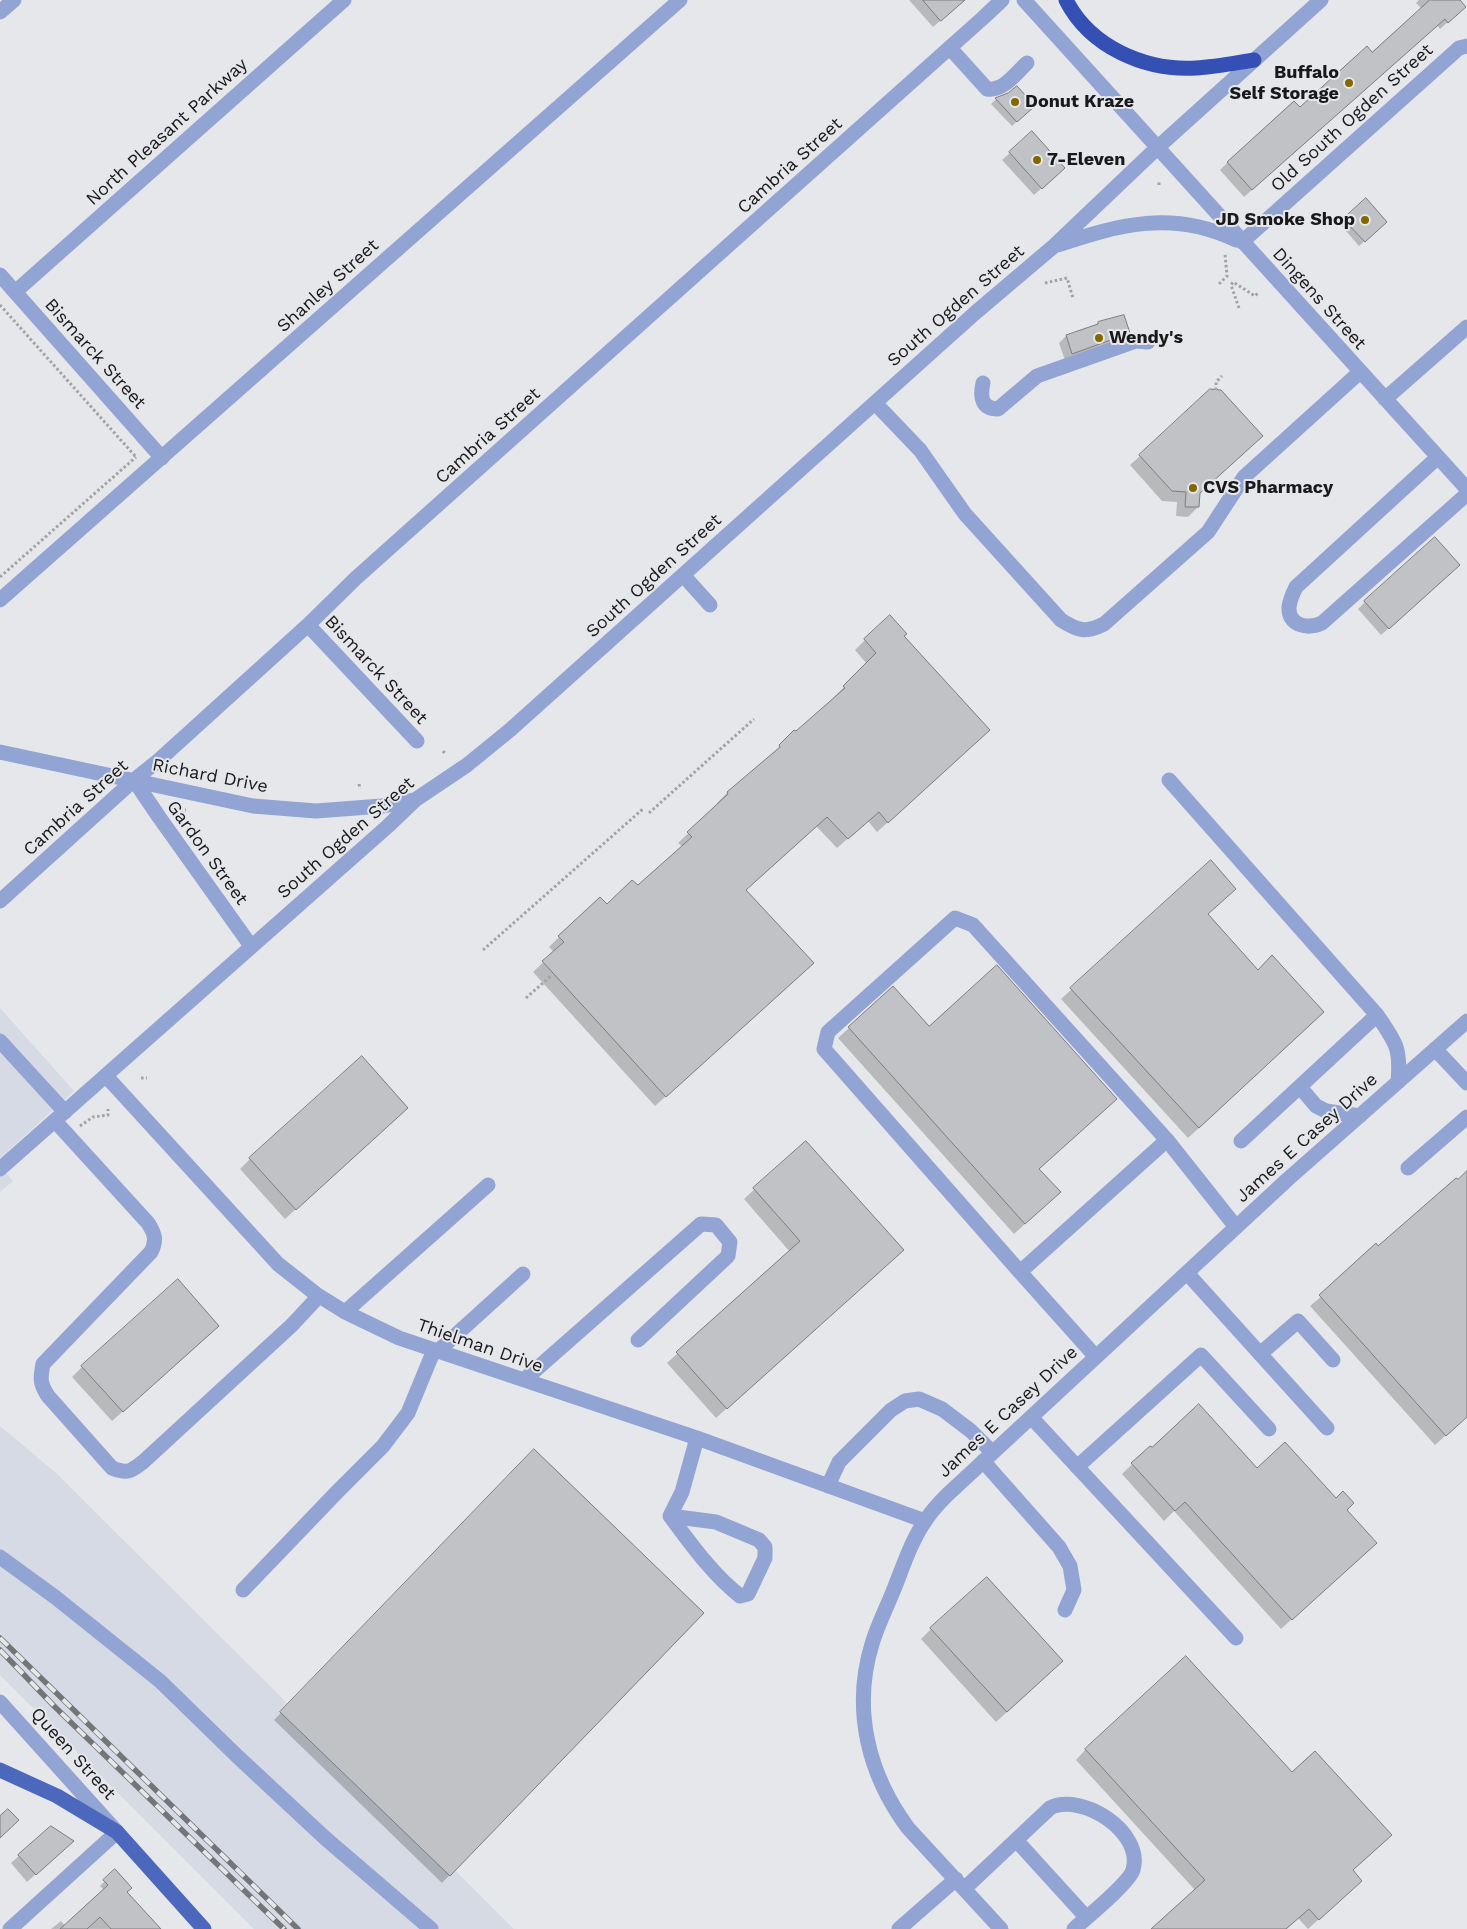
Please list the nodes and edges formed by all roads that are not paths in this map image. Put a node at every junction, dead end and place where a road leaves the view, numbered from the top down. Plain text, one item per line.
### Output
1 (14, 0) edge
2 (344, 0) edge
3 (680, 0) edge
4 (1002, 0) edge
5 (1024, 0) edge
6 (1066, 0) edge
7 (1321, 0) edge
8 (0, 12) edge
9 (1467, 46) edge
10 (950, 48) junction
11 (1254, 60) junction
12 (1027, 63) dead end
13 (1157, 148) junction
14 (1242, 242) junction
15 (1054, 246) junction
16 (0, 275) edge
17 (15, 292) junction
18 (1467, 327) edge
19 (1148, 342) dead end
20 (1360, 372) junction
21 (983, 383) dead end
22 (1385, 399) junction
23 (875, 403) junction
24 (1438, 457) junction
25 (162, 458) junction
26 (1467, 489) edge
27 (1467, 494) edge
28 (683, 575) junction
29 (0, 600) edge
30 (710, 605) dead end
31 (308, 625) junction
32 (417, 741) dead end
33 (0, 752) edge
34 (134, 780) junction
35 (1169, 780) dead end
36 (415, 800) junction
37 (0, 901) edge
38 (251, 946) junction
39 (1377, 1015) junction
40 (1467, 1021) edge
41 (0, 1041) edge
42 (1436, 1049) junction
43 (106, 1076) junction
44 (1398, 1082) junction
45 (1467, 1083) edge
46 (1300, 1087) junction
47 (1360, 1116) junction
48 (60, 1117) junction
49 (1467, 1117) edge
50 (1167, 1140) junction
51 (1241, 1141) dead end
52 (1, 1168) edge
53 (1408, 1168) dead end
54 (488, 1185) dead end
55 (1236, 1228) junction
56 (1020, 1272) junction
57 (1186, 1273) junction
58 (523, 1274) dead end
59 (319, 1296) junction
60 (344, 1312) junction
61 (638, 1340) dead end
62 (436, 1351) junction
63 (1260, 1354) junction
64 (1096, 1357) junction
65 (1333, 1360) dead end
66 (524, 1380) junction
67 (1031, 1417) junction
68 (1327, 1428) dead end
69 (1269, 1429) dead end
70 (697, 1438) junction
71 (988, 1457) junction
72 (1078, 1467) junction
73 (828, 1486) junction
74 (670, 1516) junction
75 (924, 1521) junction
76 (0, 1557) edge
77 (243, 1590) dead end
78 (1065, 1610) dead end
79 (1236, 1638) dead end
80 (0, 1702) edge
81 (0, 1770) edge
82 (117, 1832) junction
83 (1016, 1840) junction
84 (960, 1884) junction
85 (1086, 1918) junction
86 (994, 1927) edge
87 (10, 1929) edge
88 (204, 1929) edge
89 (431, 1929) edge
90 (899, 1929) edge
91 (1074, 1929) edge

1 - 8 street
2 - 17 street, North Pleasant Parkway
3 - 25 street, Shanley Street
4 - 10 street, Cambria Street
5 - 13 street, Dingens Street
6 - 11 highway
7 - 11 street, South Ogden Street
9 - 14 street, Old South Ogden Street
10 - 12 street
10 - 31 street, Cambria Street
11 - 13 street, South Ogden Street
13 - 14 street, Dingens Street
13 - 15 street, South Ogden Street
14 - 15 street
14 - 20 street, Dingens Street
15 - 23 street, South Ogden Street
16 - 17 street, Bismarck Street
17 - 25 street, Bismarck Street
18 - 22 street
19 - 21 street
20 - 22 street, Dingens Street
20 - 23 street
22 - 24 street, Dingens Street
23 - 28 street, South Ogden Street
24 - 26 street, Dingens Street
24 - 27 street
25 - 29 street, Shanley Street
28 - 30 street
28 - 36 street, South Ogden Street
31 - 32 street, Bismarck Street
31 - 34 street, Cambria Street
33 - 34 street, Richard Drive
34 - 36 street, Richard Drive
34 - 37 street, Cambria Street
34 - 38 street, Gardon Street
35 - 39 street
36 - 38 street, South Ogden Street
38 - 43 street, South Ogden Street
39 - 44 street
39 - 46 street
40 - 42 street, James E Casey Drive
41 - 48 street
42 - 44 street, James E Casey Drive
42 - 45 street
43 - 48 street, South Ogden Street
43 - 59 street, Thielman Drive
44 - 47 street, James E Casey Drive
46 - 47 street
46 - 51 street
47 - 55 street, James E Casey Drive
48 - 52 street, South Ogden Street
48 - 59 street
49 - 53 street
50 - 55 street
50 - 56 street
50 - 56 street
54 - 60 street
55 - 57 street, James E Casey Drive
56 - 64 street
57 - 63 street
57 - 64 street, James E Casey Drive
58 - 62 street
59 - 60 street, Thielman Drive
60 - 62 street, Thielman Drive
61 - 66 street
62 - 66 street, Thielman Drive
62 - 77 street
63 - 65 street
63 - 68 street
64 - 67 street, James E Casey Drive
66 - 70 street, Thielman Drive
67 - 71 street, James E Casey Drive
67 - 72 street
69 - 72 street
70 - 73 street, Thielman Drive
70 - 74 street
71 - 73 street
71 - 75 street, James E Casey Drive
71 - 78 street
72 - 79 street
73 - 75 street, Thielman Drive
74 - 74 street
75 - 84 street, James E Casey Drive
76 - 89 street
80 - 82 street, Queen Street
81 - 82 main road
82 - 87 street
82 - 88 main road
83 - 84 street
83 - 85 street
83 - 85 street
84 - 86 street, James E Casey Drive
84 - 90 street
85 - 91 street

